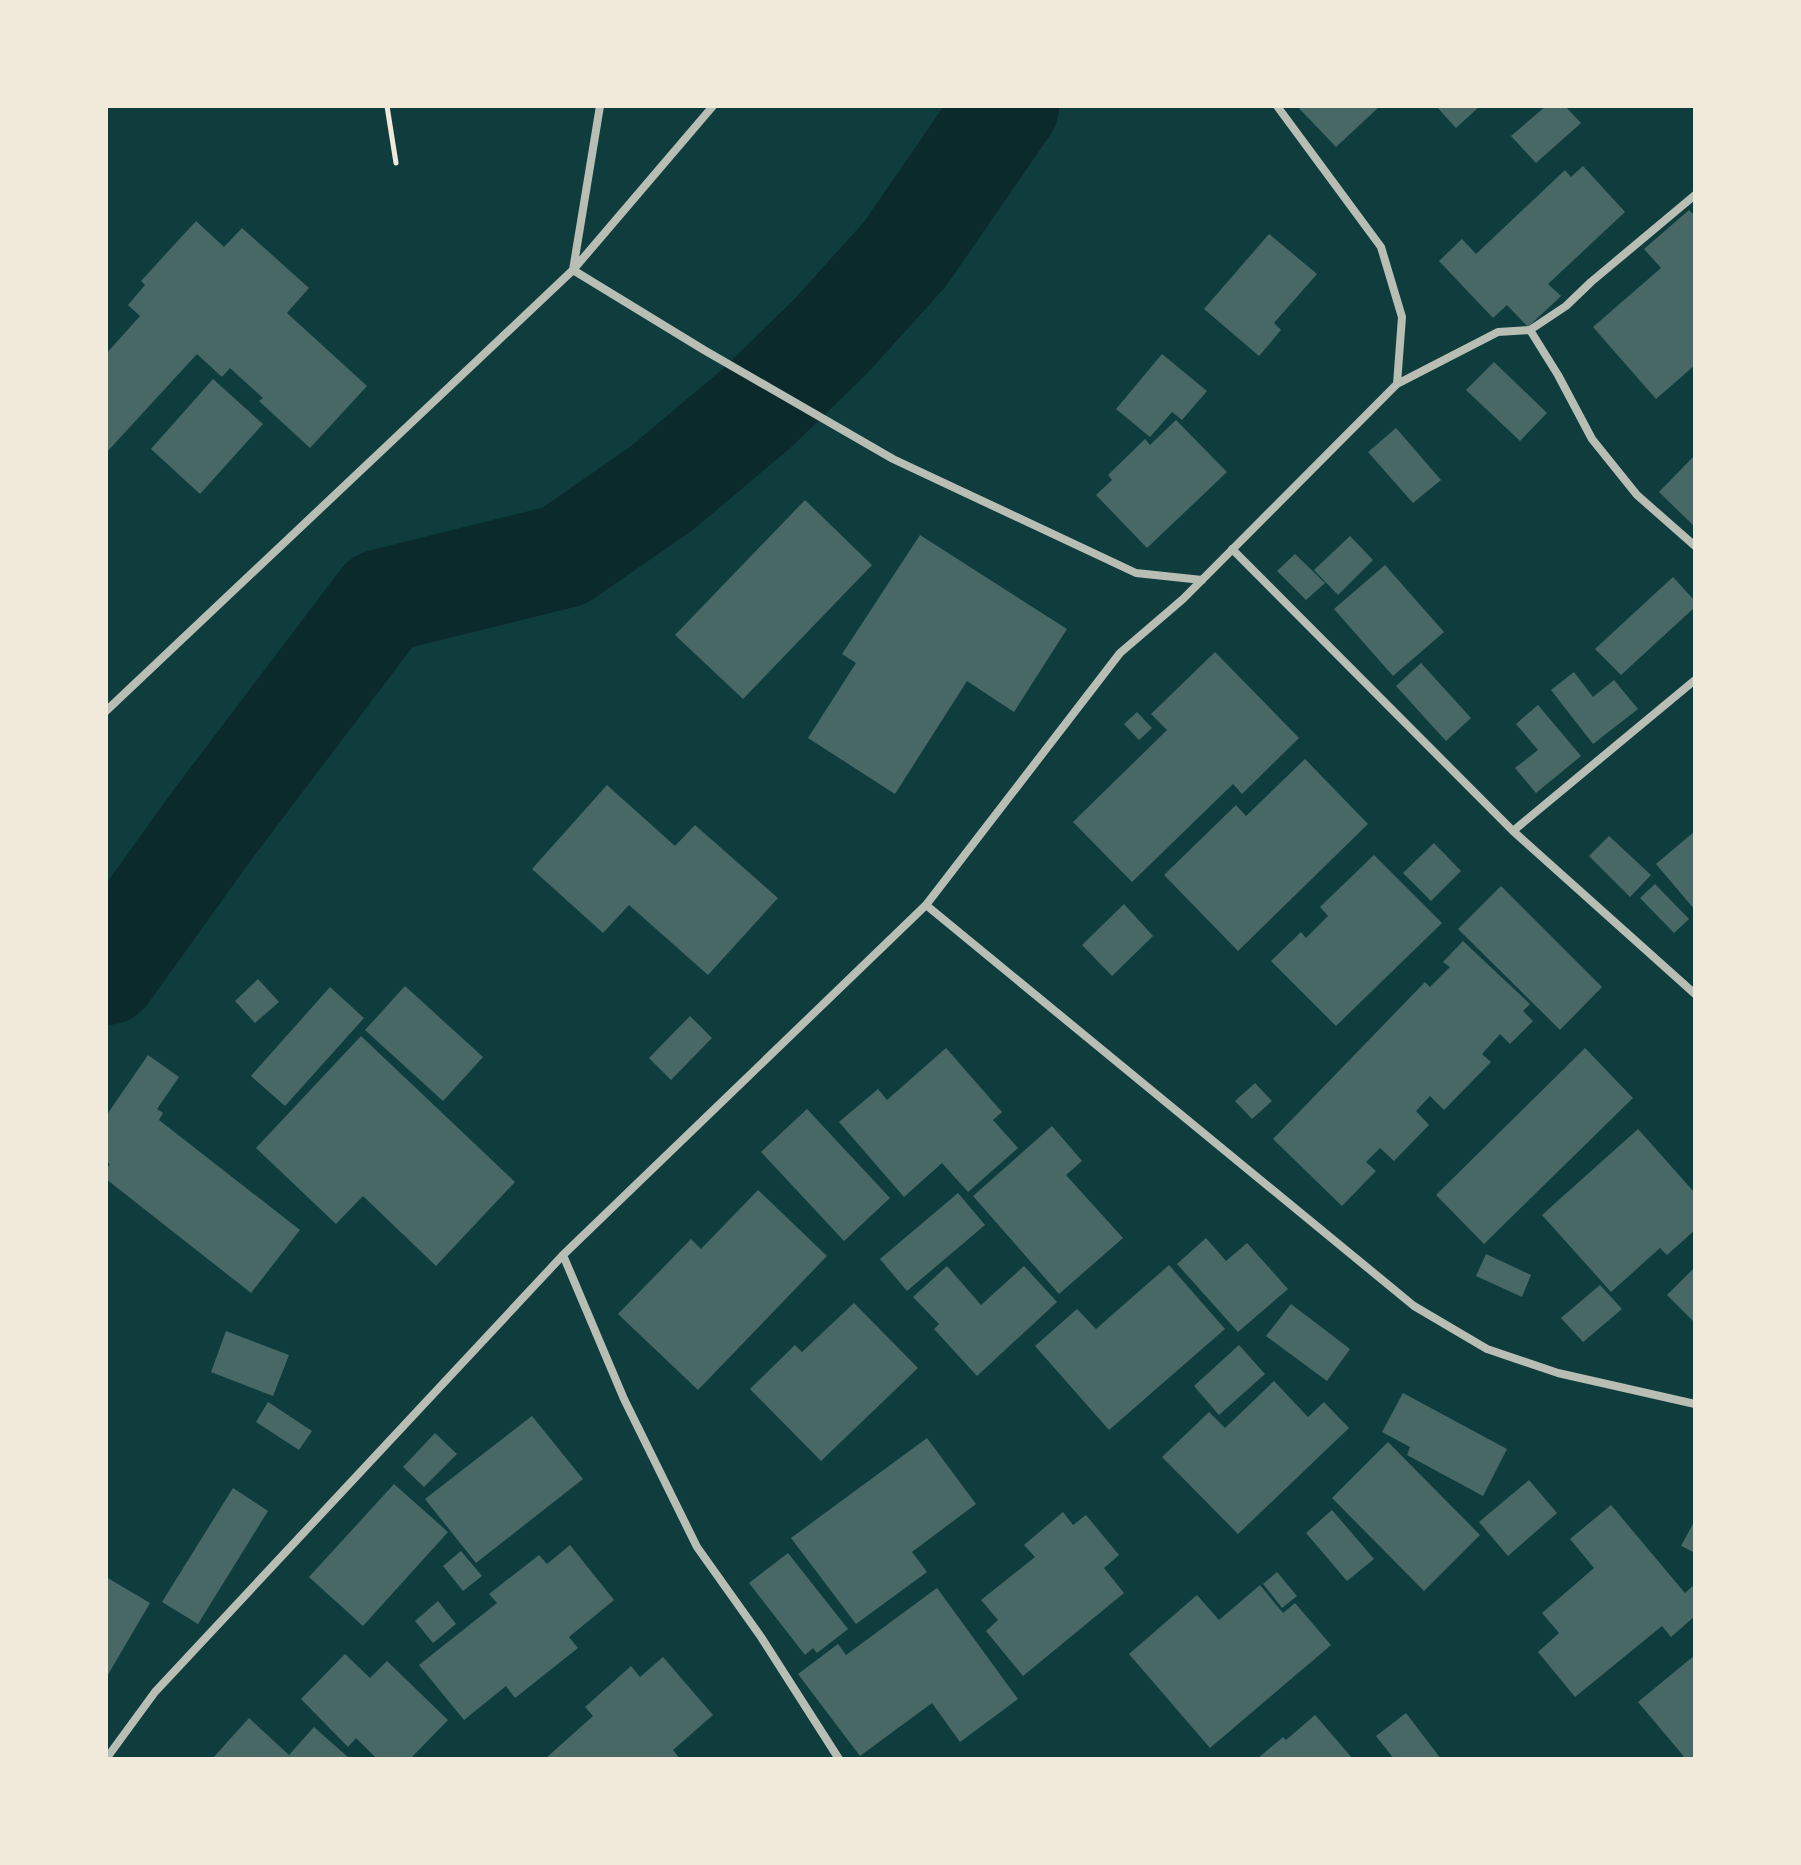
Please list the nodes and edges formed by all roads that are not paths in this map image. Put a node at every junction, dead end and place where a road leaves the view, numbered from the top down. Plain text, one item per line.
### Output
1 (600, 106) edge
2 (713, 106) edge
3 (1277, 106) edge
4 (1695, 195) edge
5 (573, 270) junction
6 (1530, 330) junction
7 (1397, 384) junction
8 (1695, 546) edge
9 (1232, 549) junction
10 (1202, 580) junction
11 (1695, 680) edge
12 (106, 711) edge
13 (1513, 831) junction
14 (926, 905) junction
15 (1695, 994) edge
16 (563, 1255) junction
17 (1695, 1404) edge
18 (106, 1759) edge
19 (839, 1759) edge

1 - 5 street
2 - 5 street
3 - 7 street
4 - 6 street
5 - 10 street
5 - 12 street
6 - 7 street
6 - 8 street
7 - 9 street
9 - 10 street
9 - 13 street
10 - 14 street
11 - 13 street
13 - 15 street
14 - 16 street
14 - 17 street
16 - 18 street
16 - 19 street

